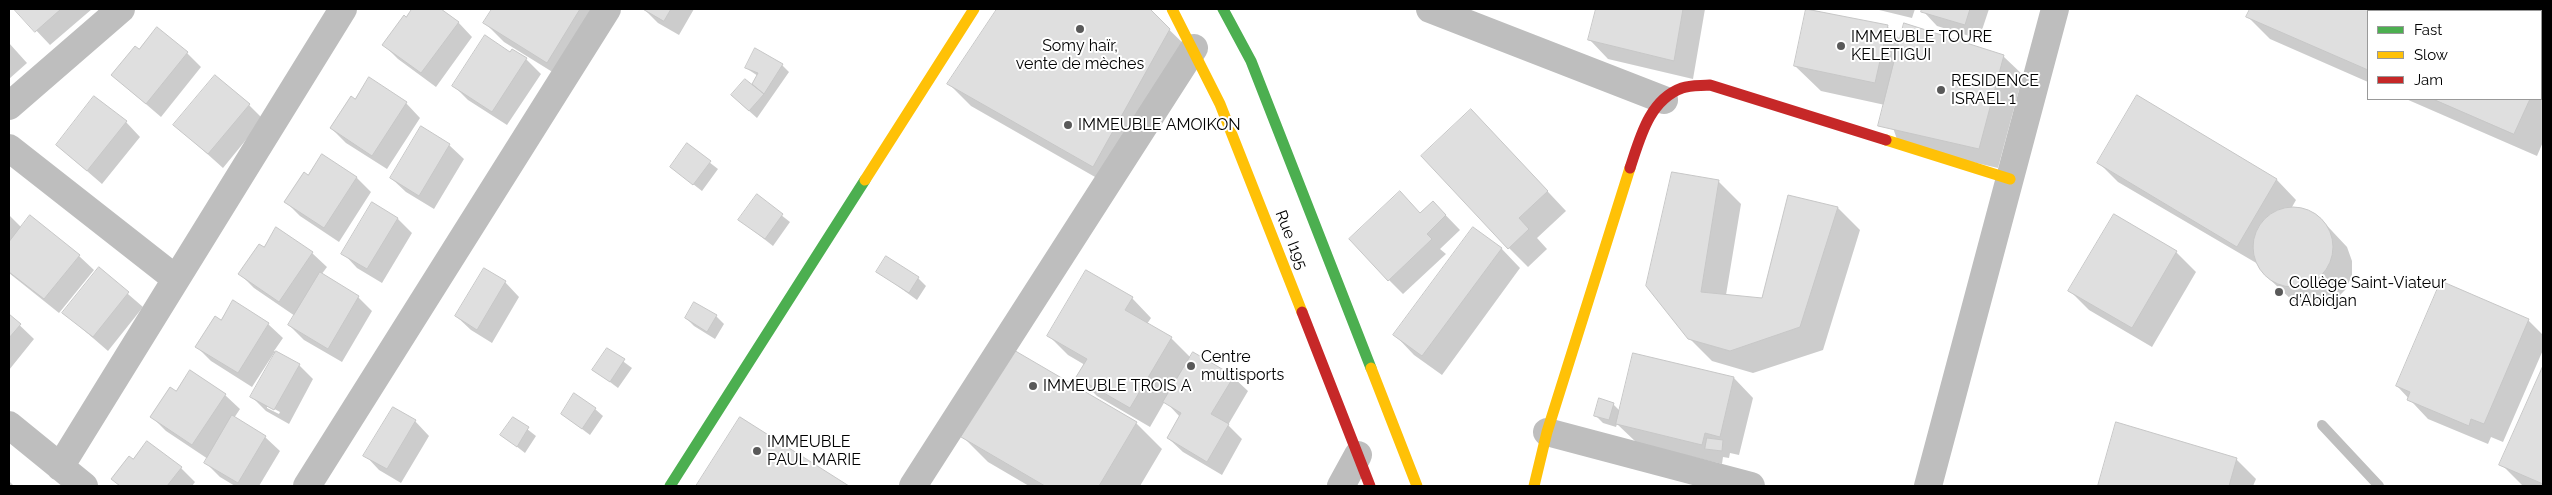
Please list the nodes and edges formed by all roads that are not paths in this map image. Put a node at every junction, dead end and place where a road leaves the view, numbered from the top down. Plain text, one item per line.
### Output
1 (121, 9) edge
2 (343, 9) edge
3 (607, 9) edge
4 (974, 9) edge
5 (1172, 9) edge
6 (1223, 9) edge
7 (1430, 9) edge
8 (2055, 9) edge
9 (1194, 48) junction
10 (1664, 100) junction
11 (9, 106) edge
12 (9, 148) edge
13 (2010, 179) junction
14 (176, 279) junction
15 (9, 426) edge
16 (1547, 432) junction
17 (1358, 455) junction
18 (60, 467) junction
19 (84, 486) edge
20 (307, 486) edge
21 (670, 486) edge
22 (913, 486) edge
23 (1341, 486) edge
24 (1370, 486) edge
25 (1417, 486) edge
26 (1534, 486) edge
27 (1751, 486) edge
28 (1928, 486) edge

1 - 11 street
2 - 14 street
3 - 20 street
4 - 21 street
5 - 9 street, Rue I195
6 - 25 street, Rue I195
7 - 10 street
8 - 13 street
9 - 17 street, Rue I195
9 - 22 street
10 - 13 street
10 - 16 street
12 - 14 street
13 - 28 street
14 - 18 street
15 - 18 street
16 - 26 street
16 - 27 street
17 - 23 street
17 - 24 street, Rue I195
18 - 19 street

